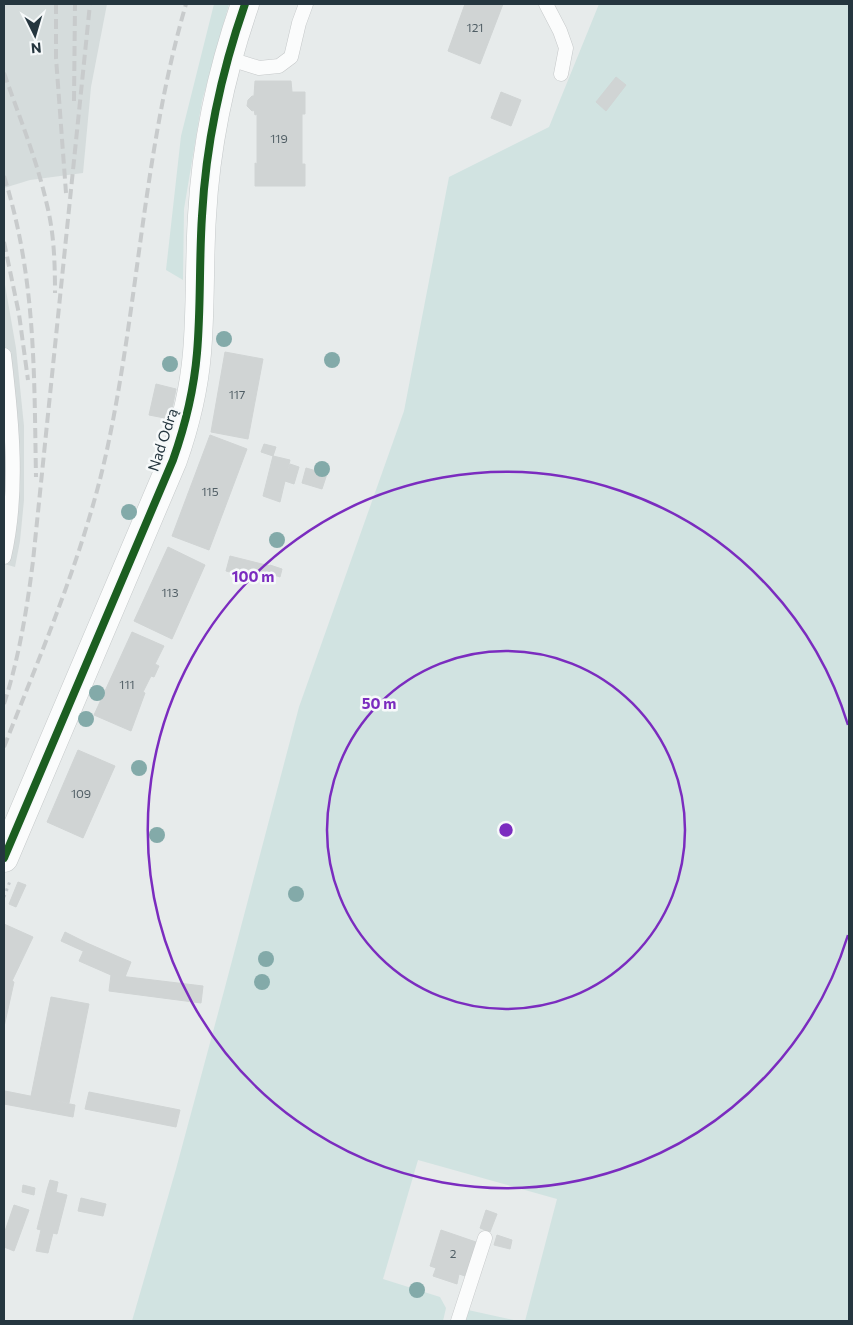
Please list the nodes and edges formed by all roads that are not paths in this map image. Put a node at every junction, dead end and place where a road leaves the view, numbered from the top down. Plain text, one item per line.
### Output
1 (245, 4) edge
2 (306, 4) edge
3 (546, 4) edge
4 (227, 58) junction
5 (561, 74) dead end
6 (4, 356) edge
7 (4, 557) edge
8 (4, 858) edge
9 (485, 1238) dead end
10 (458, 1321) edge

1 - 4 street, Nad Odrą
2 - 4 lane
3 - 5 lane
4 - 8 street, Nad Odrą
6 - 7 lane
9 - 10 lane

